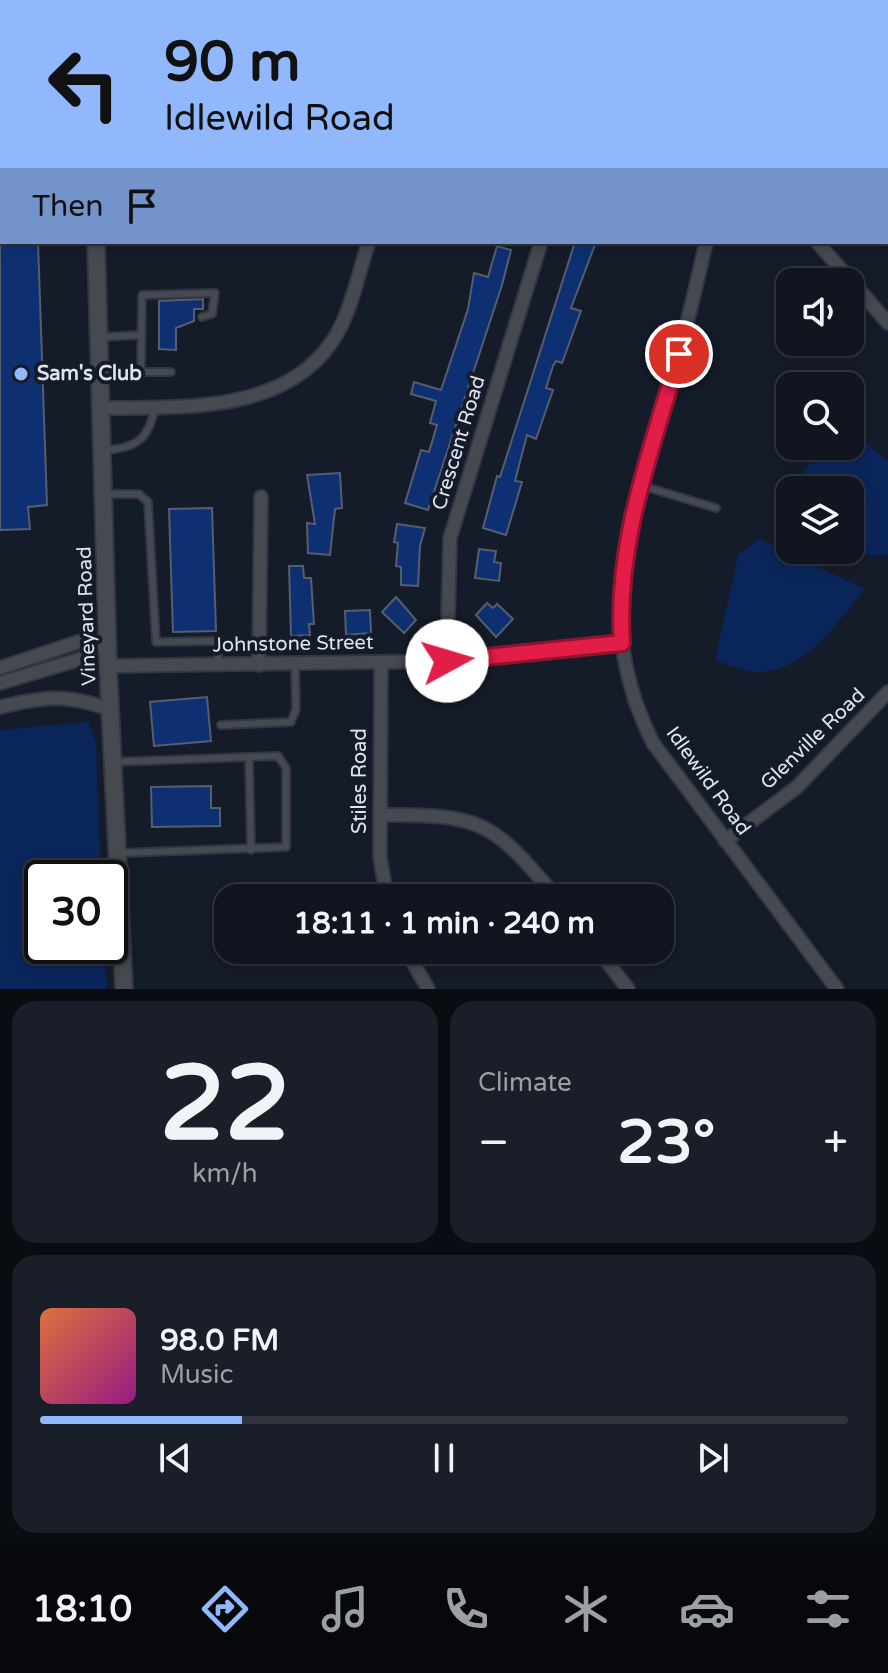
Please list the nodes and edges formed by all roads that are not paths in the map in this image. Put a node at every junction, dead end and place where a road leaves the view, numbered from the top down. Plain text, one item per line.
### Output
1 (96, 244) edge
2 (368, 244) edge
3 (540, 244) edge
4 (706, 244) edge
5 (819, 244) edge
6 (202, 317) dead end
7 (888, 323) edge
8 (140, 335) junction
9 (98, 337) junction
10 (171, 372) dead end
11 (155, 407) junction
12 (100, 408) junction
13 (102, 451) junction
14 (641, 485) junction
15 (103, 494) junction
16 (261, 497) dead end
17 (716, 508) dead end
18 (101, 643) junction
19 (622, 643) junction
20 (447, 661) junction
21 (381, 663) junction
22 (295, 664) junction
23 (259, 665) junction
24 (108, 666) junction
25 (218, 666) junction
26 (0, 668) edge
27 (0, 683) edge
28 (888, 692) edge
29 (0, 707) edge
30 (110, 709) junction
31 (221, 725) dead end
32 (249, 757) junction
33 (113, 762) junction
34 (380, 815) junction
35 (725, 841) junction
36 (251, 850) junction
37 (117, 853) junction
38 (385, 884) edge
39 (545, 884) edge
40 (414, 964) edge
41 (609, 964) edge
42 (124, 989) edge
43 (428, 989) edge
44 (628, 989) edge
45 (837, 989) edge

1 - 9 street, Vineyard Road
2 - 11 street
3 - 20 street, Crescent Road
4 - 14 street, Idlewild Road
5 - 7 street
6 - 8 lane
8 - 9 lane
8 - 10 lane
9 - 12 street, Vineyard Road
11 - 12 street
11 - 13 lane
12 - 13 street, Vineyard Road
13 - 15 street, Vineyard Road
14 - 17 lane
14 - 19 street, Idlewild Road
15 - 18 street, Vineyard Road
15 - 25 lane
16 - 23 street
18 - 24 street, Vineyard Road
18 - 26 street
18 - 27 street
19 - 20 street, Johnstone Street
19 - 35 street, Idlewild Road
20 - 21 street, Johnstone Street
21 - 22 street, Johnstone Street
21 - 34 street, Stiles Road
22 - 23 street, Johnstone Street
22 - 31 lane
23 - 25 street, Johnstone Street
24 - 25 street, Johnstone Street
24 - 30 street, Vineyard Road
28 - 35 street, Glenville Road
29 - 30 street
30 - 33 street, Vineyard Road
32 - 33 lane
32 - 36 lane
32 - 36 lane
33 - 37 street, Vineyard Road
34 - 38 street, Stiles Road
34 - 39 street
35 - 45 street, Idlewild Road
36 - 37 lane
37 - 42 street, Vineyard Road
40 - 43 street
41 - 44 street

